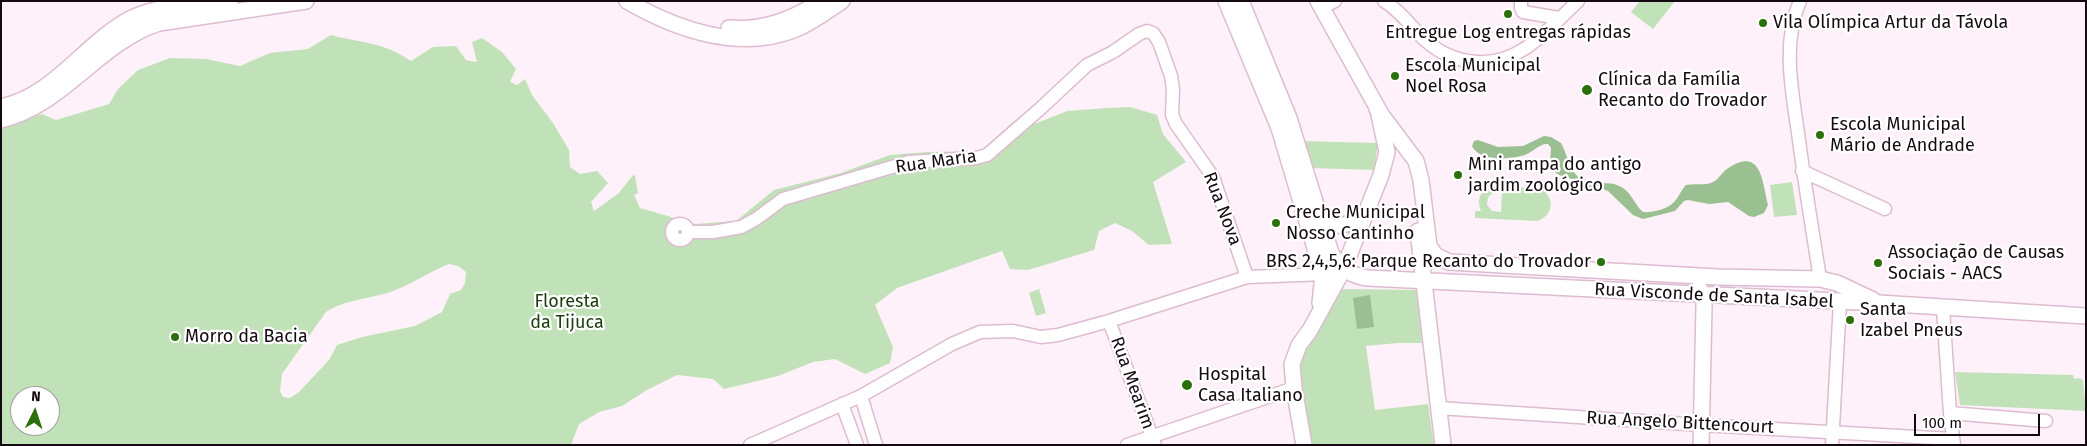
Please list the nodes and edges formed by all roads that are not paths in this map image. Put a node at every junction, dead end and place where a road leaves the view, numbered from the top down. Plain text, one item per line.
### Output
1 (230, 1) edge
2 (306, 1) edge
3 (627, 1) edge
4 (647, 1) edge
5 (821, 1) edge
6 (842, 1) edge
7 (1226, 1) edge
8 (1241, 1) edge
9 (1384, 1) edge
10 (1578, 1) edge
11 (1800, 1) edge
12 (1327, 3) edge
13 (1519, 4) edge
14 (1559, 18) junction
15 (1153, 34) joint
16 (1, 108) edge
17 (1377, 109) junction
18 (1, 120) edge
19 (1802, 171) junction
20 (1315, 203) junction
21 (1885, 209) dead end
22 (1367, 210) junction
23 (688, 232) dead end
24 (1339, 264) junction
25 (1323, 274) junction
26 (1680, 275) junction
27 (1247, 278) junction
28 (1820, 279) junction
29 (1423, 281) junction
30 (1704, 296) junction
31 (1840, 302) junction
32 (1879, 303) junction
33 (1943, 308) junction
34 (2086, 316) edge
35 (1109, 321) junction
36 (1310, 330) junction
37 (1294, 388) junction
38 (861, 396) junction
39 (842, 404) junction
40 (1438, 408) junction
41 (1950, 413) junction
42 (2046, 421) dead end
43 (1702, 425) junction
44 (1832, 438) edge
45 (1153, 441) edge
46 (1954, 442) edge
47 (750, 445) edge
48 (857, 445) edge
49 (876, 445) edge
50 (1127, 445) edge
51 (1304, 445) edge
52 (1443, 445) edge
53 (1701, 445) edge

1 - 16 main road
2 - 18 main road
3 - 6 main road
4 - 5 main road
7 - 25 main road
8 - 20 main road
9 - 14 street
10 - 14 street
11 - 19 street
12 - 17 main road
13 - 14 street
15 - 23 street, Rua Maria
15 - 27 street, Rua Nova
17 - 22 main road
17 - 26 main road
17 - 29 main road
19 - 21 street
19 - 28 street
20 - 22 main road
20 - 24 main road
22 - 24 main road
24 - 25 street
24 - 29 main road, Rua Visconde de Santa Isabel
24 - 36 main road
25 - 27 street
25 - 36 main road
26 - 28 main road
26 - 30 main road
27 - 35 street
28 - 32 main road
29 - 30 main road, Rua Visconde de Santa Isabel
29 - 40 main road
30 - 31 main road, Rua Visconde de Santa Isabel
30 - 43 main road
31 - 32 main road, Rua Visconde de Santa Isabel
31 - 44 street
32 - 33 main road, Rua Visconde de Santa Isabel
33 - 34 main road, Rua Visconde de Santa Isabel
33 - 41 street
35 - 38 street
35 - 45 street, Rua Mearim
36 - 37 main road
37 - 45 street
37 - 51 main road
38 - 39 street
38 - 49 street
39 - 47 street
39 - 48 street
40 - 43 street, Rua Angelo Bittencourt
40 - 52 main road
41 - 42 street
41 - 46 street
43 - 44 street, Rua Angelo Bittencourt
43 - 53 main road
44 - 46 street, Rua Angelo Bittencourt
45 - 50 street

